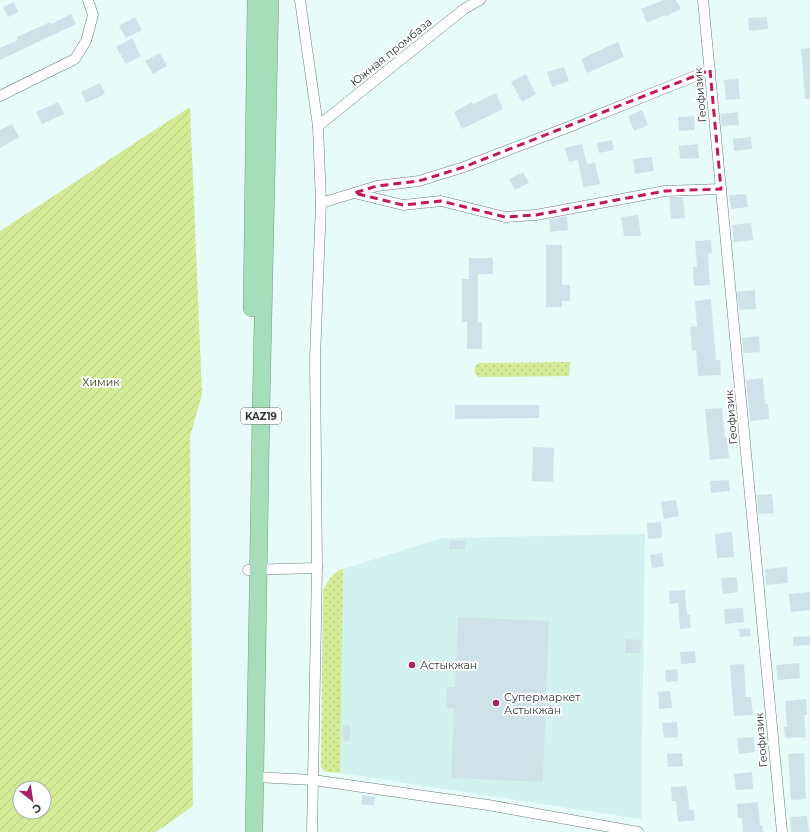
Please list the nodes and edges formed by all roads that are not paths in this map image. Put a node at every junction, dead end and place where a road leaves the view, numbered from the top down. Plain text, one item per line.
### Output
1 (88, 0) edge
2 (256, 0) edge
3 (270, 0) edge
4 (300, 0) edge
5 (480, 0) edge
6 (703, 0) edge
7 (710, 70) junction
8 (0, 96) edge
9 (318, 126) junction
10 (721, 189) junction
11 (354, 194) junction
12 (321, 203) junction
13 (317, 568) junction
14 (253, 570) junction
15 (255, 777) junction
16 (313, 780) junction
17 (244, 832) edge
18 (254, 832) edge
19 (312, 832) edge
20 (638, 832) edge
21 (782, 832) edge

1 - 8 street
2 - 14 highway, KAZ19
3 - 14 highway, KAZ19
4 - 9 street
5 - 9 street, Южная промбаза
6 - 7 street, Геофизик
7 - 10 street, Геофизик
7 - 11 street
9 - 12 street
10 - 11 street
10 - 21 street, Геофизик
11 - 12 street
12 - 13 street
13 - 14 street
13 - 16 street
14 - 15 highway, KAZ19
14 - 17 highway, KAZ19
15 - 16 street
15 - 18 highway, KAZ19
16 - 19 street
16 - 20 street

